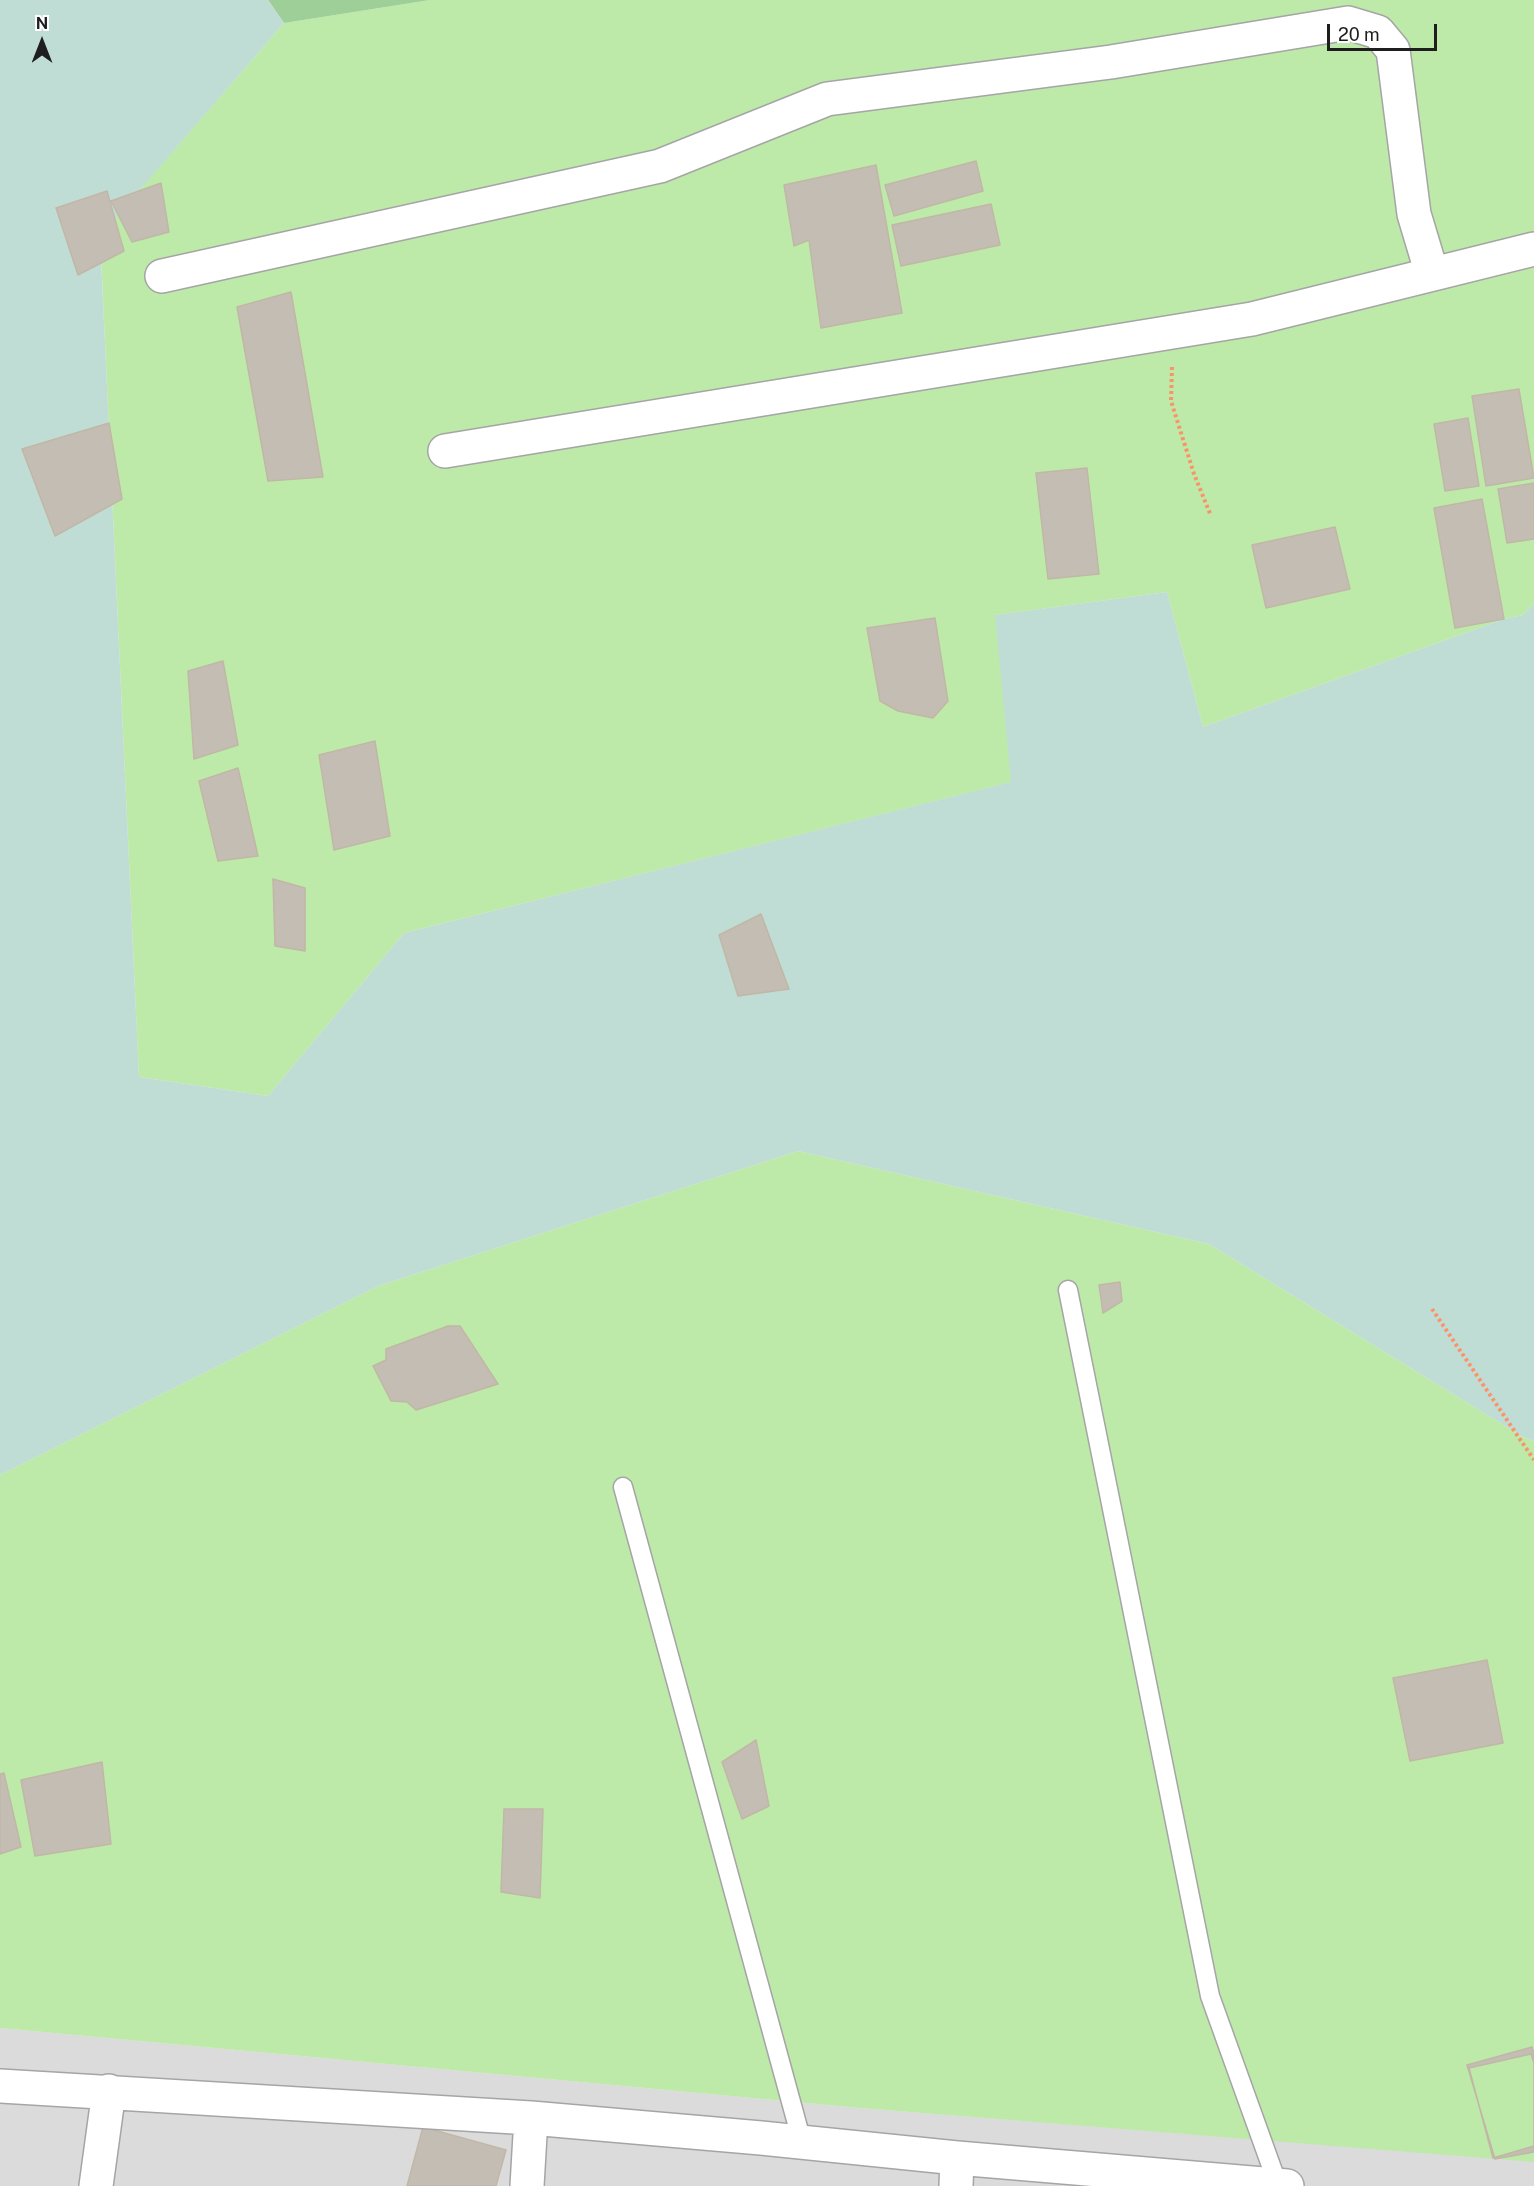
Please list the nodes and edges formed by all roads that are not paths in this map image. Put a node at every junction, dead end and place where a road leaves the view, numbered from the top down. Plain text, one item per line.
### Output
1 (1534, 249) edge
2 (1432, 274) junction
3 (162, 276) dead end
4 (445, 451) dead end
5 (1068, 1290) dead end
6 (623, 1487) dead end
7 (0, 2086) edge
8 (109, 2091) junction
9 (531, 2118) junction
10 (802, 2142) junction
11 (957, 2172) edge
12 (96, 2186) edge
13 (527, 2186) edge
14 (1282, 2186) edge

1 - 2 street
2 - 3 street
2 - 4 street
5 - 14 lane
6 - 10 lane
7 - 8 street
8 - 9 street
8 - 12 street
9 - 10 street
9 - 13 street
10 - 11 street
11 - 14 street

